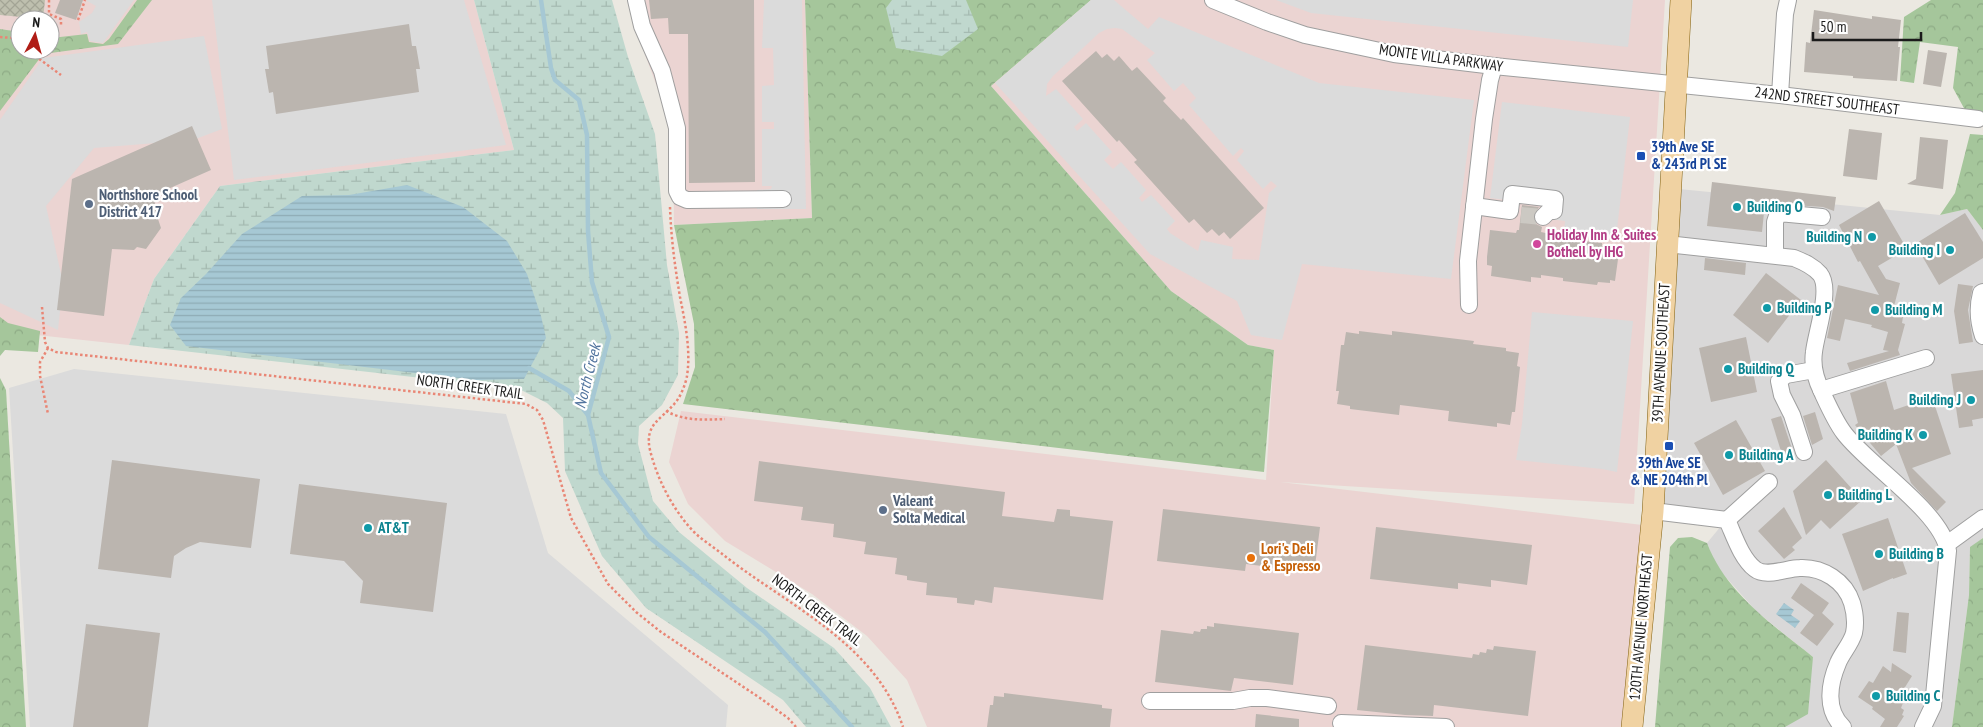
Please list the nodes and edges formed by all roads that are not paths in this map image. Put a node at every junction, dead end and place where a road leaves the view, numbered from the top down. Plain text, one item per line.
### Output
1 (636, 0) edge
2 (1213, 0) edge
3 (1681, 0) edge
4 (1788, 0) edge
5 (1494, 66) junction
6 (1676, 85) junction
7 (1780, 95) junction
8 (1978, 119) dead end
9 (783, 199) dead end
10 (1474, 206) junction
11 (1543, 217) dead end
12 (1822, 217) dead end
13 (1666, 244) junction
14 (1775, 256) junction
15 (1983, 292) edge
16 (1469, 305) dead end
17 (1983, 336) edge
18 (1926, 358) dead end
19 (1814, 370) junction
20 (1821, 390) junction
21 (1804, 452) dead end
22 (1769, 482) dead end
23 (1652, 518) junction
24 (1983, 518) edge
25 (1727, 520) junction
26 (1947, 544) junction
27 (1150, 701) dead end
28 (1328, 706) dead end
29 (1341, 723) dead end
30 (1446, 727) edge
31 (1632, 727) edge
32 (1843, 727) edge
33 (1923, 727) edge

1 - 9 street
2 - 5 street, MONTE VILLA PARKWAY
3 - 6 main road, 39TH AVENUE SOUTHEAST
4 - 7 street
5 - 6 street, MONTE VILLA PARKWAY
5 - 10 street
6 - 7 street, 242ND STREET SOUTHEAST
6 - 13 main road, 39TH AVENUE SOUTHEAST
7 - 8 street, 242ND STREET SOUTHEAST
10 - 11 street
10 - 16 street
12 - 14 street
13 - 14 street
13 - 23 main road, 39TH AVENUE SOUTHEAST
14 - 19 street
15 - 17 street
18 - 20 street
19 - 20 street
19 - 21 street
20 - 26 street
22 - 25 street
23 - 25 street
23 - 31 main road, 120TH AVENUE NORTHEAST
24 - 26 street
25 - 32 street
26 - 33 street
27 - 28 street
29 - 30 street

